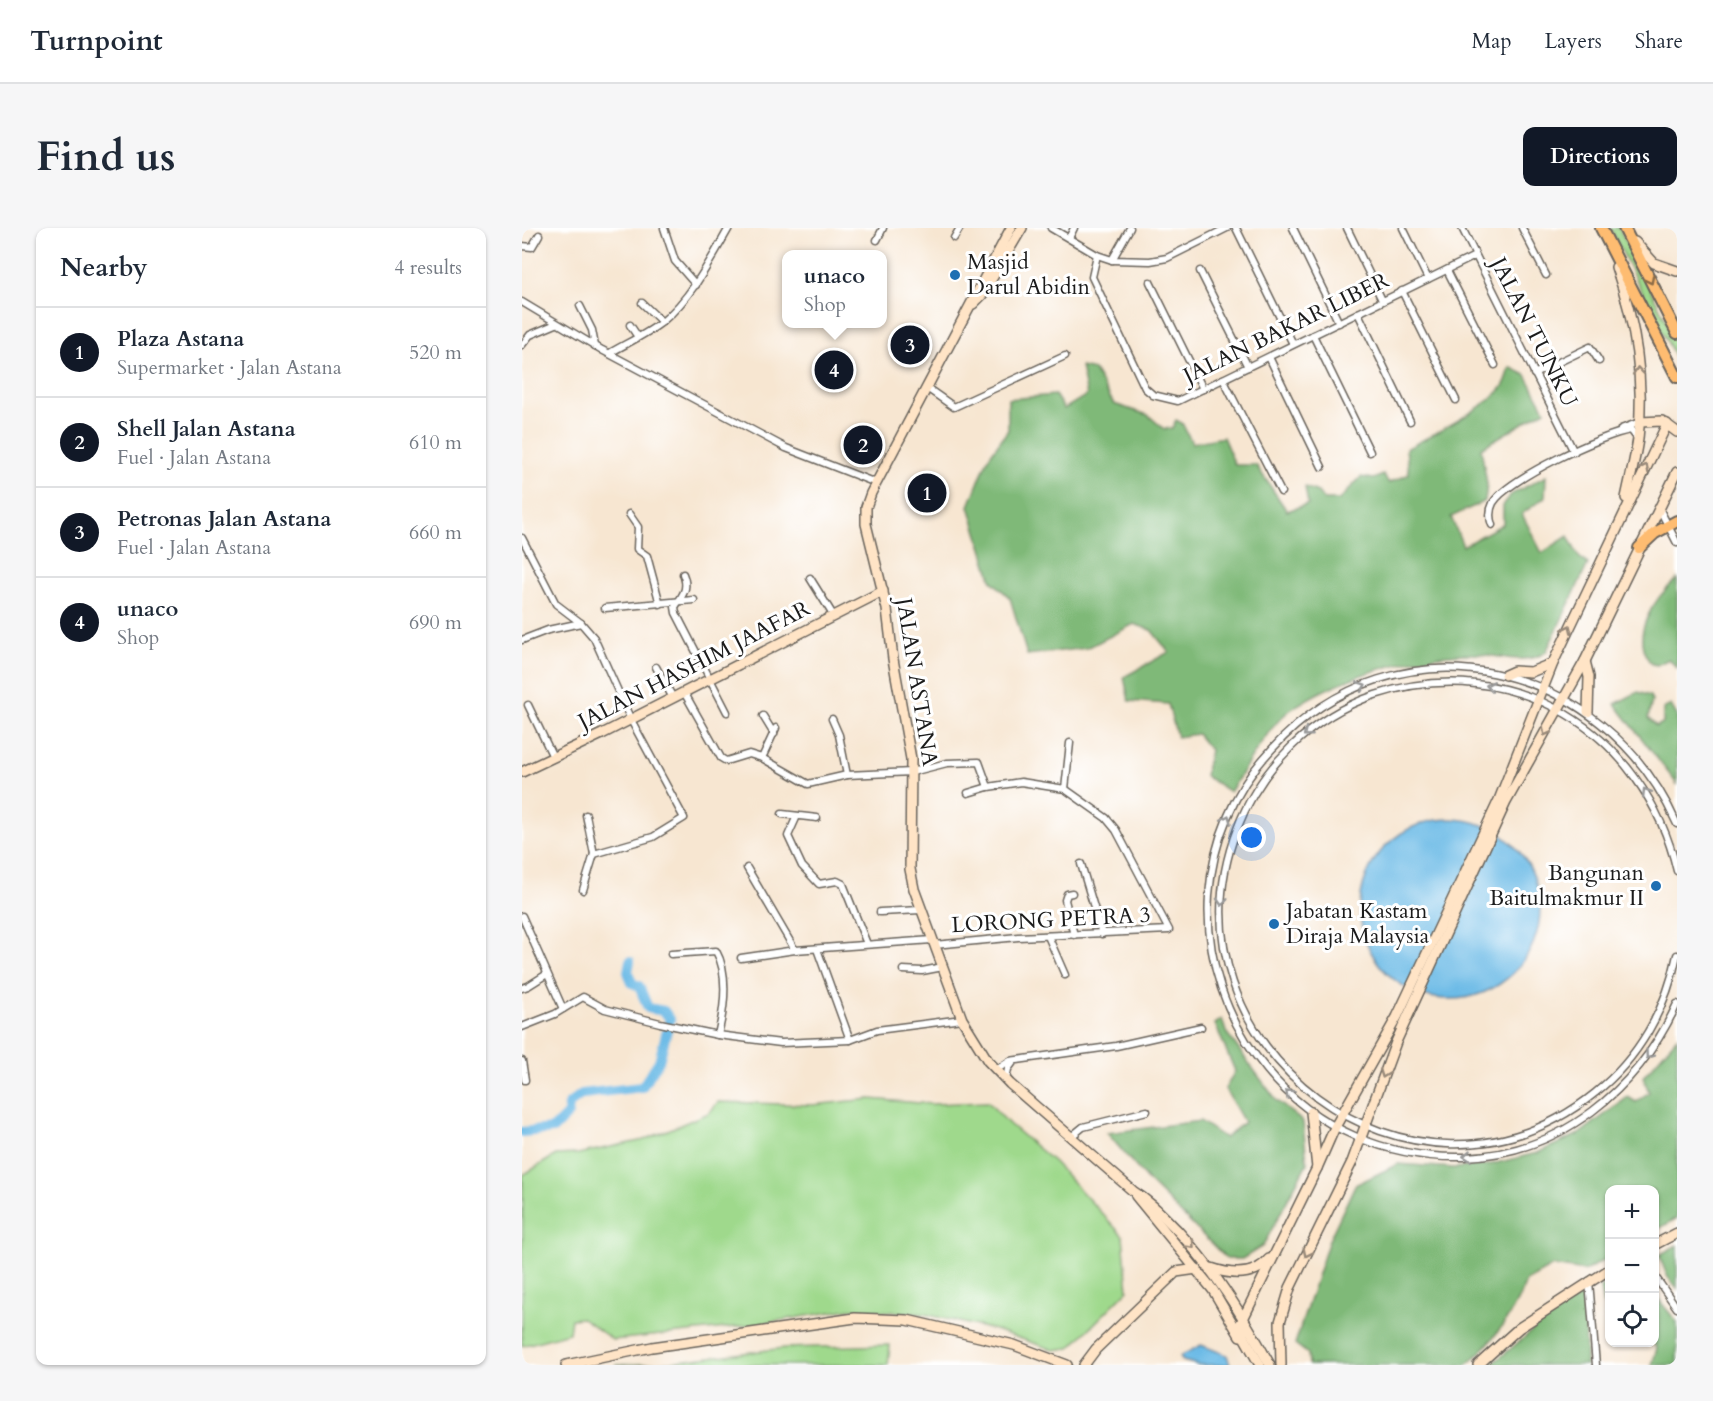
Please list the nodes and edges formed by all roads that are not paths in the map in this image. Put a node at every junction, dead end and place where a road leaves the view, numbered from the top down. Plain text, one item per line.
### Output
1 (664, 228) edge
2 (729, 228) edge
3 (883, 228) edge
4 (960, 228) edge
5 (1051, 228) edge
6 (1074, 228) edge
7 (1130, 228) edge
8 (1227, 228) edge
9 (1236, 228) edge
10 (1293, 228) edge
11 (1347, 228) edge
12 (1402, 228) edge
13 (1462, 228) edge
14 (1522, 228) edge
15 (1601, 228) edge
16 (1624, 228) edge
17 (1020, 229) edge
18 (539, 236) dead end
19 (954, 238) dead end
20 (1069, 238) junction
21 (877, 240) dead end
22 (1607, 240) junction
23 (522, 246) edge
24 (1096, 255) junction
25 (1475, 256) junction
26 (1112, 260) junction
27 (1447, 270) junction
28 (1200, 271) dead end
29 (1677, 271) edge
30 (1546, 275) dead end
31 (1428, 279) junction
32 (1150, 282) dead end
33 (696, 285) junction
34 (1402, 291) junction
35 (1382, 300) junction
36 (522, 302) edge
37 (642, 303) dead end
38 (580, 306) dead end
39 (1358, 313) junction
40 (662, 322) junction
41 (1339, 323) junction
42 (556, 324) junction
43 (630, 325) dead end
44 (1677, 333) edge
45 (1313, 335) junction
46 (638, 337) junction
47 (1293, 344) junction
48 (522, 345) edge
49 (595, 346) junction
50 (610, 353) junction
51 (1065, 356) dead end
52 (1269, 357) junction
53 (1599, 361) dead end
54 (1495, 365) dead end
55 (1248, 367) junction
56 (1534, 374) junction
57 (1677, 377) edge
58 (1223, 379) junction
59 (927, 387) junction
60 (1203, 389) junction
61 (1456, 400) dead end
62 (1410, 421) dead end
63 (1635, 423) junction
64 (1667, 424) junction
65 (1677, 432) edge
66 (1607, 437) junction
67 (1638, 441) junction
68 (1370, 452) dead end
69 (1574, 452) junction
70 (1322, 467) dead end
71 (1677, 472) edge
72 (876, 483) junction
73 (1281, 492) dead end
74 (1659, 508) junction
75 (1623, 512) junction
76 (629, 514) dead end
77 (1673, 523) edge
78 (1492, 525) dead end
79 (522, 538) edge
80 (1677, 543) edge
81 (1639, 548) junction
82 (683, 574) dead end
83 (810, 579) dead end
84 (881, 591) junction
85 (694, 600) dead end
86 (678, 602) junction
87 (660, 604) junction
88 (605, 608) dead end
89 (833, 615) junction
90 (581, 623) junction
91 (522, 640) edge
92 (1585, 661) junction
93 (1553, 663) junction
94 (656, 667) dead end
95 (1505, 675) junction
96 (710, 680) junction
97 (1542, 687) junction
98 (684, 692) junction
99 (673, 698) junction
100 (1564, 698) junction
101 (1538, 699) junction
102 (528, 705) dead end
103 (1559, 709) junction
104 (727, 712) dead end
105 (1588, 712) junction
106 (763, 716) dead end
107 (832, 719) dead end
108 (630, 720) junction
109 (1070, 742) dead end
110 (553, 757) junction
111 (762, 758) junction
112 (522, 772) edge
113 (912, 772) junction
114 (847, 775) junction
115 (988, 787) junction
116 (1065, 789) junction
117 (968, 793) dead end
118 (1503, 801) junction
119 (782, 814) dead end
120 (586, 815) dead end
121 (797, 816) junction
122 (817, 818) dead end
123 (1677, 824) edge
124 (594, 854) junction
125 (1082, 864) dead end
126 (747, 868) dead end
127 (1677, 871) edge
128 (583, 890) dead end
129 (1072, 893) dead end
130 (921, 910) junction
131 (880, 912) dead end
132 (522, 916) edge
133 (528, 931) junction
134 (1102, 934) junction
135 (1074, 935) junction
136 (522, 936) edge
137 (1048, 936) junction
138 (933, 942) junction
139 (867, 944) junction
140 (817, 949) junction
141 (795, 950) junction
142 (671, 954) dead end
143 (1677, 956) edge
144 (741, 958) dead end
145 (943, 967) junction
146 (903, 970) dead end
147 (547, 974) junction
148 (1065, 975) dead end
149 (522, 987) edge
150 (1677, 1004) edge
151 (563, 1009) junction
152 (962, 1019) junction
153 (1402, 1019) junction
154 (522, 1027) edge
155 (1201, 1027) dead end
156 (718, 1035) junction
157 (850, 1040) junction
158 (522, 1061) edge
159 (1014, 1061) junction
160 (996, 1070) junction
161 (525, 1080) dead end
162 (1006, 1080) junction
163 (1147, 1111) dead end
164 (1311, 1112) junction
165 (1342, 1115) junction
166 (1365, 1126) junction
167 (1335, 1127) junction
168 (1072, 1136) junction
169 (1361, 1140) junction
170 (1317, 1168) junction
171 (1133, 1191) junction
172 (1677, 1233) edge
173 (1659, 1242) edge
174 (1179, 1247) junction
175 (1276, 1251) junction
176 (1211, 1268) junction
177 (1197, 1269) junction
178 (1176, 1272) junction
179 (1605, 1272) edge
180 (1589, 1280) junction
181 (1659, 1282) edge
182 (1677, 1308) edge
183 (1244, 1317) junction
184 (619, 1355) junction
185 (566, 1365) edge
186 (593, 1365) edge
187 (1068, 1365) edge
188 (1084, 1365) edge
189 (1258, 1365) edge
190 (1270, 1365) edge
191 (1281, 1365) edge
192 (1478, 1365) edge
193 (1596, 1365) edge

1 - 33 street
2 - 33 street
3 - 21 street
4 - 19 street
5 - 20 street
6 - 20 street
7 - 26 street
8 - 26 street
9 - 47 street
10 - 41 street
11 - 35 street
12 - 31 street
13 - 25 street, JALAN TUNKU
14 - 30 street
15 - 22 main road
16 - 29 street
16 -> 44 main road
17 - 59 street, JALAN ASTANA
18 - 23 street
20 - 24 street
22 - 57 main road
63 -> 22 street
24 - 26 street
24 - 60 street, JALAN BAKAR LIBER
25 - 27 street, JALAN BAKAR LIBER
25 - 56 street, JALAN TUNKU
27 - 31 street, JALAN BAKAR LIBER
27 - 54 street
28 - 55 street
31 - 34 street, JALAN BAKAR LIBER
32 - 60 street
33 - 40 street
34 - 35 street, JALAN BAKAR LIBER
34 - 61 street
35 - 39 street, JALAN BAKAR LIBER
36 - 42 street
37 - 40 street
38 - 49 street
39 - 41 street, JALAN BAKAR LIBER
39 - 62 street
40 - 46 street
41 - 45 street, JALAN BAKAR LIBER
42 - 48 street
42 - 49 street
43 - 46 street
45 - 47 street, JALAN BAKAR LIBER
45 - 68 street
46 - 50 street
47 - 52 street, JALAN BAKAR LIBER
49 - 50 street
50 - 72 street
51 - 59 street
52 - 55 street, JALAN BAKAR LIBER
52 - 70 street
53 - 56 street
55 - 58 street, JALAN BAKAR LIBER
56 - 69 street, JALAN TUNKU
58 - 60 street, JALAN BAKAR LIBER
58 - 73 street
59 - 72 street, JALAN ASTANA
63 - 64 street
63 - 66 street
63 - 67 street
64 - 65 street
75 -> 64 street
66 - 67 street
66 - 69 street
67 - 75 street
69 - 78 street
71 - 74 street
72 - 84 street, JALAN ASTANA
74 - 77 street
74 - 81 street
93 -> 75 street
76 - 87 street
77 - 80 street
77 - 81 main road
79 - 90 street
81 - 92 street
82 - 86 street
83 - 89 street
84 - 89 street, JALAN HASHIM JAAFAR
84 - 113 street, JALAN ASTANA
85 - 86 street
86 - 87 street
86 - 96 street
87 - 88 street
89 - 96 street, JALAN HASHIM JAAFAR
90 - 91 street
90 - 108 street
92 - 100 street
92 - 105 street
93 - 95 street
93 - 97 street
94 - 99 street
95 - 97 street
164 -> 95 street
96 - 98 street, JALAN HASHIM JAAFAR
96 - 104 street
97 - 100 street
97 - 101 street
98 - 99 street, JALAN HASHIM JAAFAR
98 - 111 street
99 - 108 street, JALAN HASHIM JAAFAR
100 - 103 street
100 - 105 street
101 - 103 street
101 - 118 street
101 -> 165 street
102 - 110 street
103 -> 118 street
127 -> 103 street
105 - 123 street
106 - 111 street
107 - 114 street
108 - 110 street, JALAN HASHIM JAAFAR
108 - 124 street
109 - 116 street
110 - 112 street, JALAN HASHIM JAAFAR
111 - 114 street
113 - 114 street
113 - 115 street
113 - 130 street, JALAN ASTANA
115 - 116 street
115 - 117 street
116 - 134 street, LORONG PETRA 3
118 - 153 street
119 - 121 street
120 - 124 street
121 - 122 street
121 - 139 street
124 - 128 street
125 - 134 street
126 - 141 street
129 - 135 street
130 - 131 street
130 - 138 street, JALAN ASTANA
132 - 133 street
133 - 136 street
133 - 147 street
134 - 135 street, LORONG PETRA 3
135 - 137 street, LORONG PETRA 3
137 - 138 street, LORONG PETRA 3
137 - 148 street
138 - 139 street, LORONG PETRA 3
138 - 145 street, JALAN ASTANA
139 - 140 street, LORONG PETRA 3
140 - 141 street, LORONG PETRA 3
140 - 157 street
141 - 144 street, LORONG PETRA 3
142 - 156 street
143 - 166 street
145 - 146 street
145 - 152 street, JALAN ASTANA
147 - 149 street
147 - 151 street
150 -> 169 street
151 - 154 street
151 - 156 street
152 - 157 street
152 - 160 street, JALAN ASTANA
153 - 165 street
153 -> 166 street
155 - 159 street
156 - 157 street
158 - 161 street
159 - 160 street
159 - 162 street
160 - 162 street, JALAN ASTANA
162 - 168 street, JALAN ASTANA
163 - 168 street
164 - 167 street
164 - 170 street
165 - 166 street
165 - 167 street
166 - 169 street
167 - 169 street
167 - 170 street
168 - 171 street, JALAN ASTANA
169 -> 191 street
170 - 175 street
171 - 174 street, JALAN ASTANA
171 -> 176 street, JALAN ASTANA
172 - 173 street
174 - 177 street, JALAN ASTANA
174 - 178 street
175 - 176 street
175 - 183 street
176 - 183 street, JALAN ASTANA
177 - 178 street
177 - 189 street, JALAN ASTANA
178 - 188 street
179 - 180 street
180 - 192 street
180 - 193 street
181 - 182 street
183 - 189 street
183 - 190 street, JALAN ASTANA
184 - 185 street
184 - 186 street
184 - 187 street

